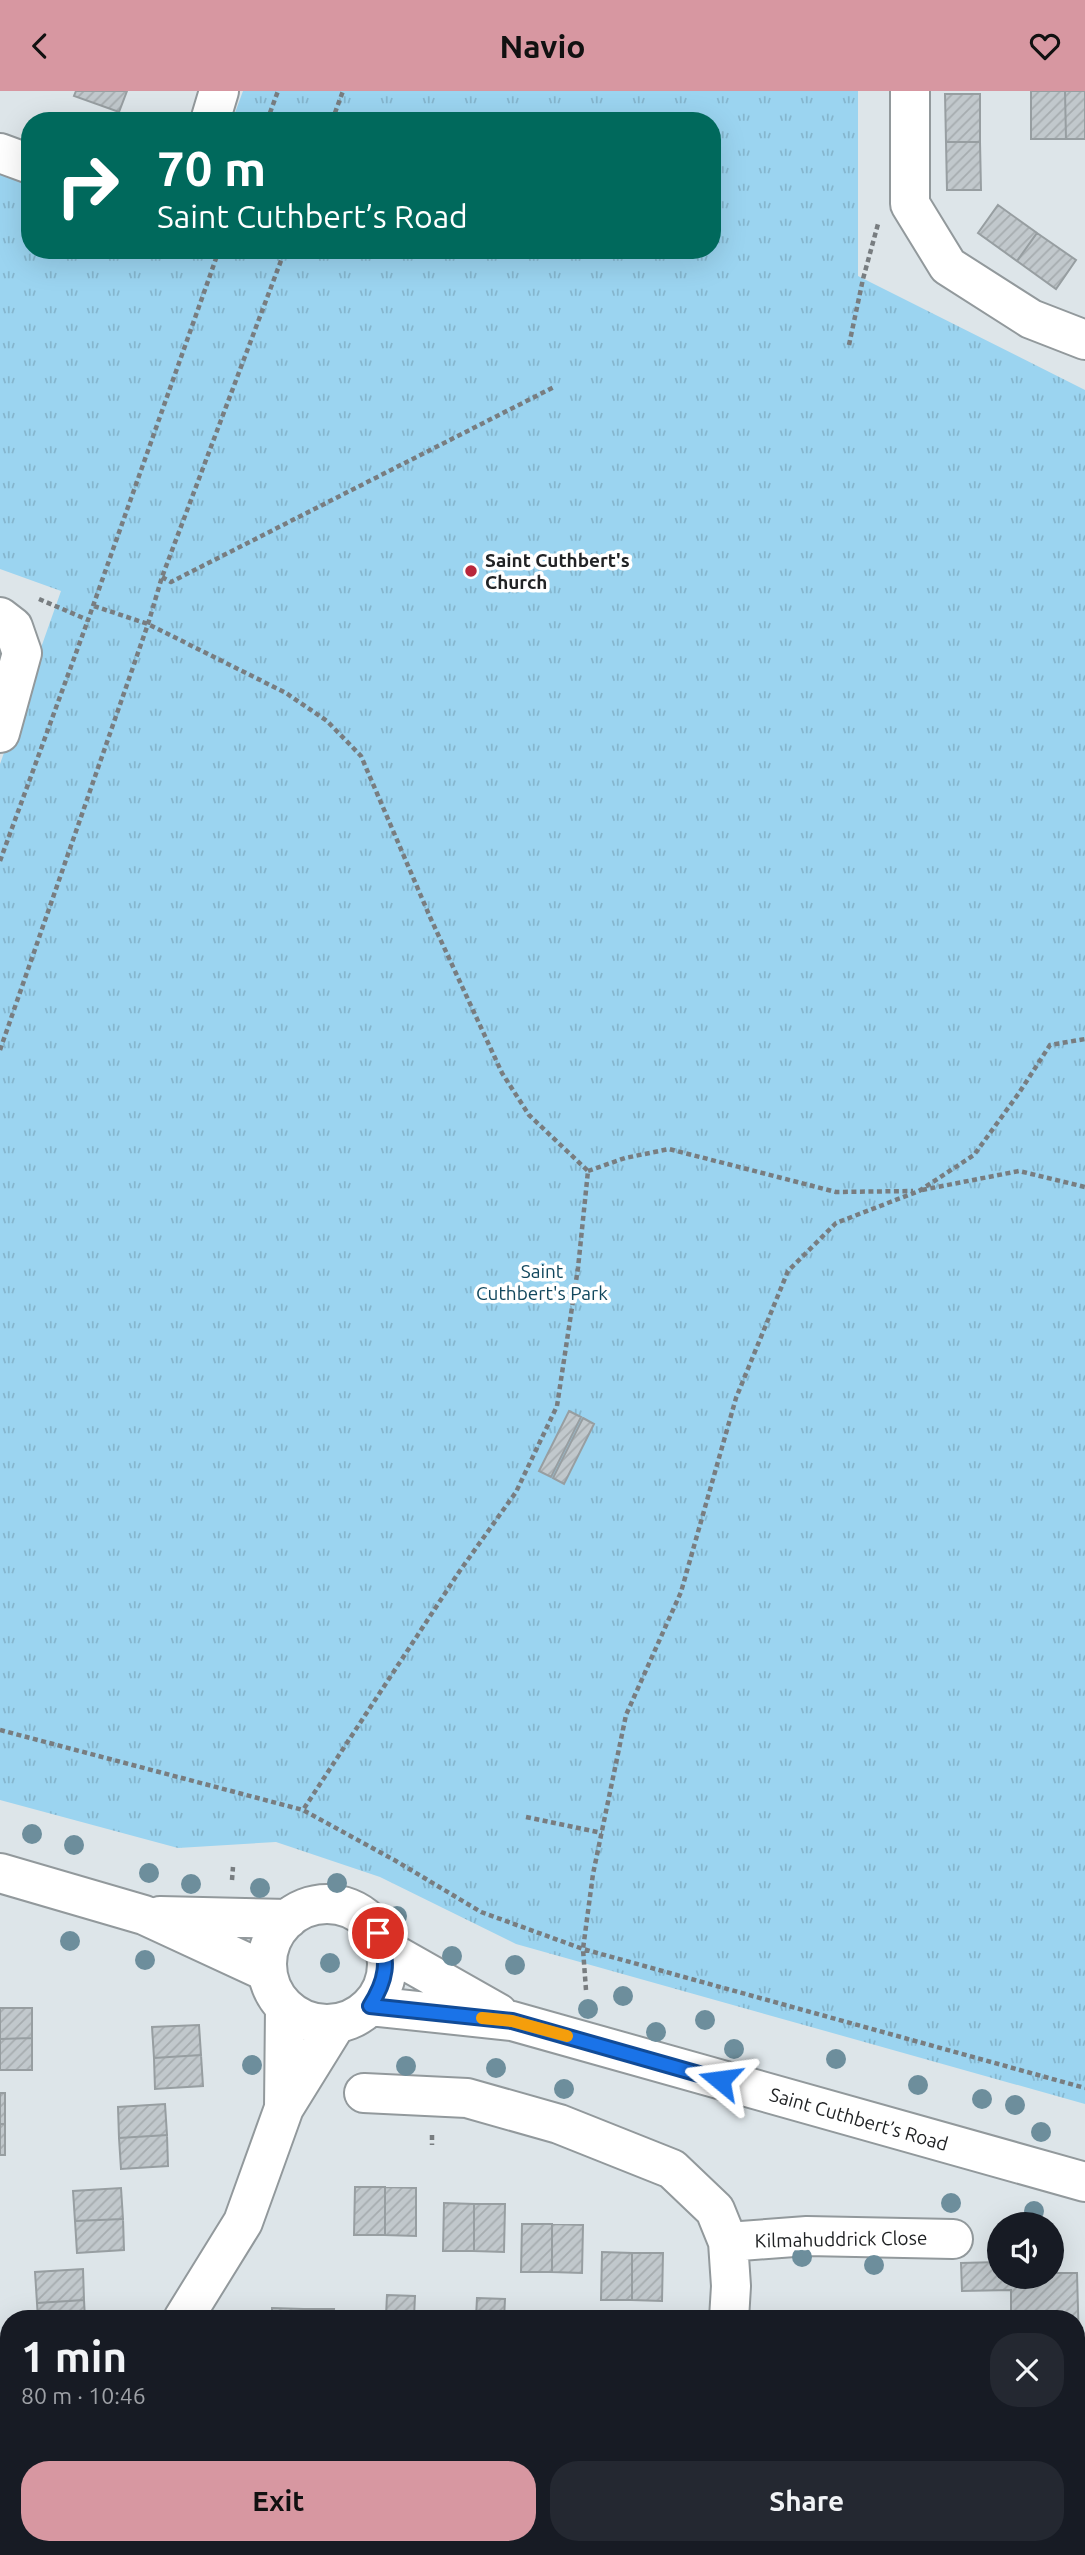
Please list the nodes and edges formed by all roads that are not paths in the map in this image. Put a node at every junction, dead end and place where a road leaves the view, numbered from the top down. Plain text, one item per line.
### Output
1 (219, 91) edge
2 (910, 91) edge
3 (212, 112) edge
4 (0, 153) edge
5 (21, 161) edge
6 (1085, 340) edge
7 (0, 617) edge
8 (0, 733) edge
9 (0, 1873) edge
10 (144, 1915) junction
11 (288, 1919) junction
12 (385, 1949) junction
13 (267, 1972) junction
14 (370, 2006) junction
15 (285, 2008) junction
16 (512, 2021) junction
17 (337, 2024) junction
18 (364, 2093) dead end
19 (284, 2108) junction
20 (1085, 2182) edge
21 (953, 2239) dead end
22 (728, 2242) junction
23 (189, 2310) edge
24 (730, 2310) edge

1 - 3 street
2 - 6 street
4 - 5 street
7 - 8 street
9 - 10 street, Saint Cuthbert’s Road
10 - 11 street, Saint Cuthbert’s Road
10 - 13 street, Saint Cuthbert’s Road
11 - 12 street, Saint Cuthbert’s Road
11 - 13 street
12 - 14 street
12 - 16 street, Saint Cuthbert’s Road
13 - 15 street
14 - 16 street, Saint Cuthbert’s Road
14 - 17 street
15 - 17 street
15 - 19 street
16 - 20 street, Saint Cuthbert’s Road
17 - 19 street
18 - 22 street, Kilmahuddrick Close
19 - 23 street
21 - 22 street, Kilmahuddrick Close
22 - 24 street, Kilmahuddrick Close

